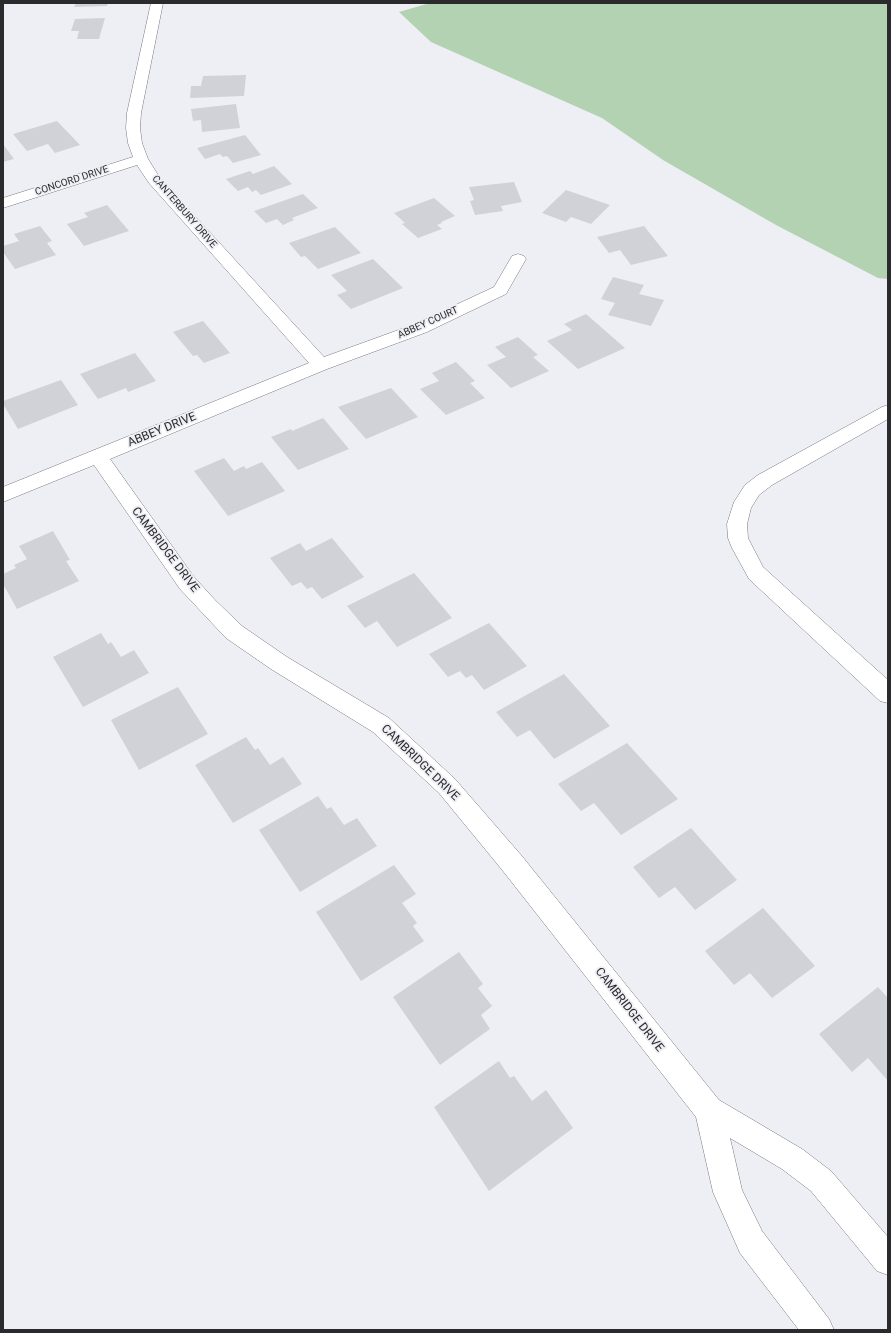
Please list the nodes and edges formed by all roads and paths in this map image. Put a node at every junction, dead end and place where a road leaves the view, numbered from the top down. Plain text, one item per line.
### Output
1 (157, 3) edge
2 (141, 159) junction
3 (3, 203) edge
4 (518, 259) dead end
5 (321, 365) junction
6 (888, 411) edge
7 (98, 456) junction
8 (3, 495) edge
9 (888, 694) edge
10 (709, 1110) junction
11 (888, 1260) edge
12 (818, 1330) edge

1 - 2 street, CANTERBURY DRIVE
2 - 3 street, CONCORD DRIVE
2 - 5 street, CANTERBURY DRIVE
4 - 5 street, ABBEY COURT
5 - 7 street, ABBEY DRIVE
6 - 9 street
7 - 8 street, ABBEY DRIVE
7 - 10 street, CAMBRIDGE DRIVE
10 - 11 street, CAMBRIDGE DRIVE
10 - 12 street, CAMBRIDGE DRIVE

